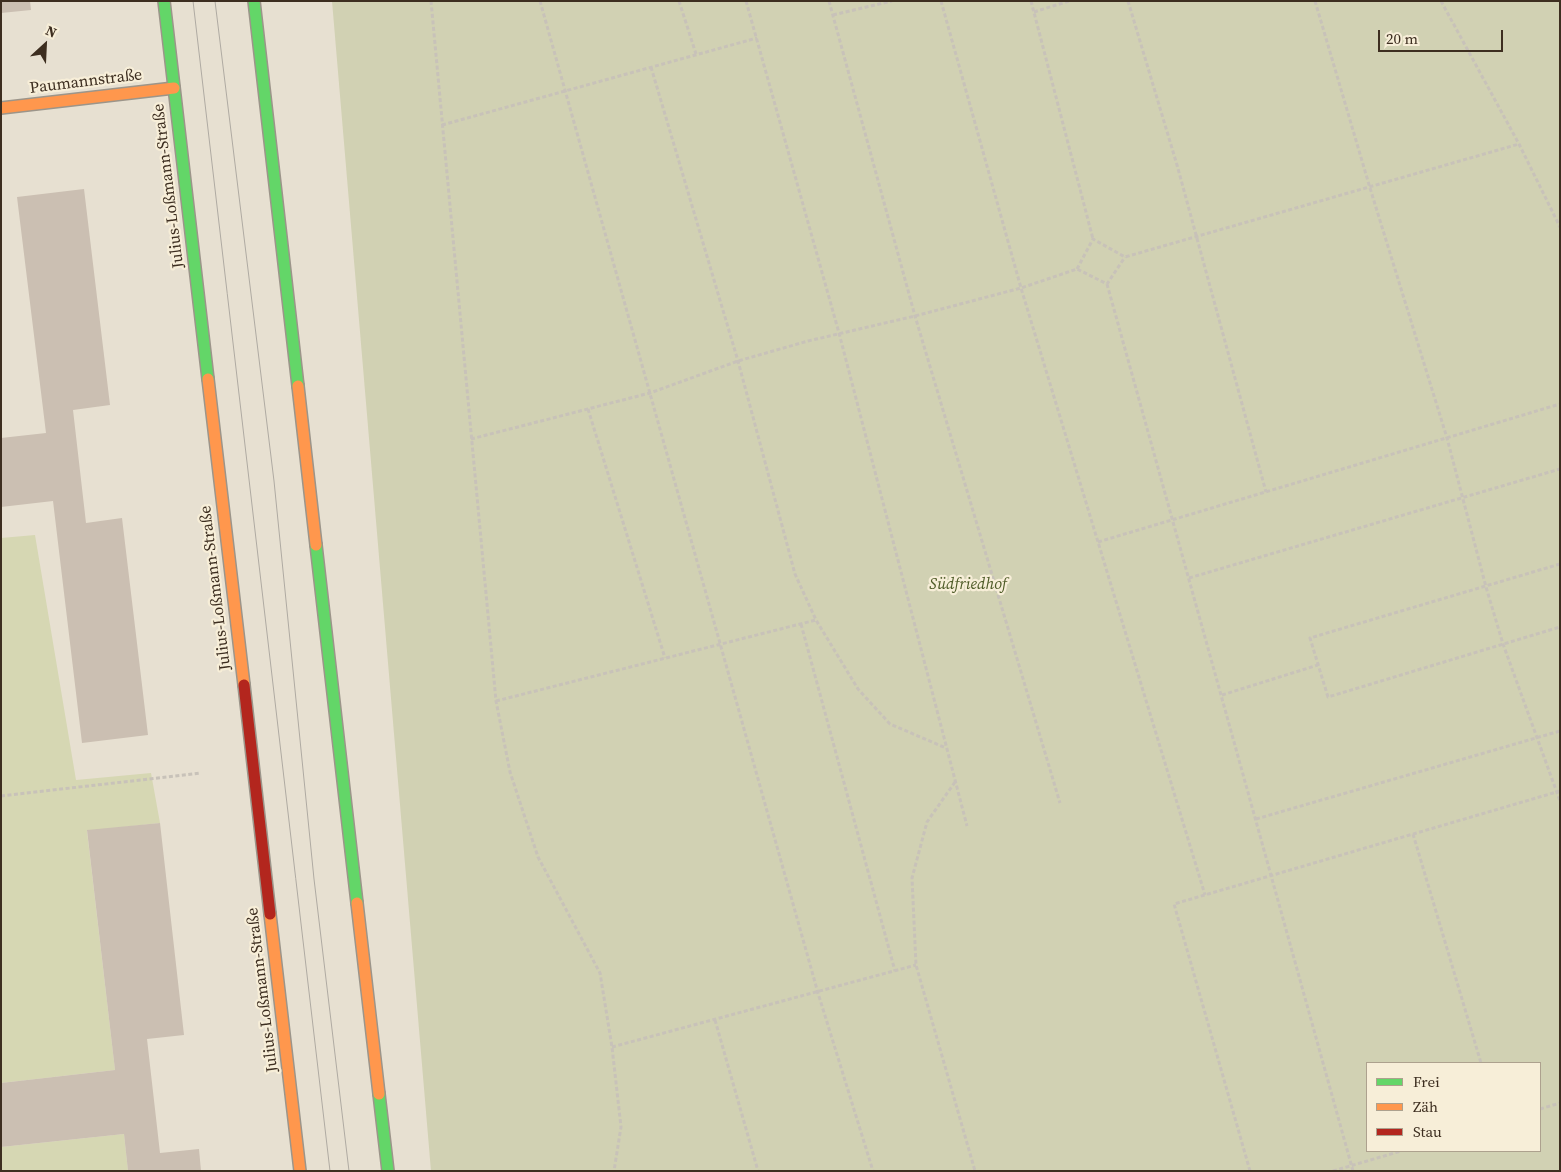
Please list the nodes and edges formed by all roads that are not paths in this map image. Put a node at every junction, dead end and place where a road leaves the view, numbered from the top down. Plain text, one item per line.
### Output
1 (164, 1) edge
2 (254, 1) edge
3 (174, 88) junction
4 (1, 108) edge
5 (300, 1171) edge
6 (388, 1171) edge

1 - 3 main road, Julius-Loßmann-Straße
2 - 6 main road
3 - 4 main road, Paumannstraße
3 - 5 main road, Julius-Loßmann-Straße

